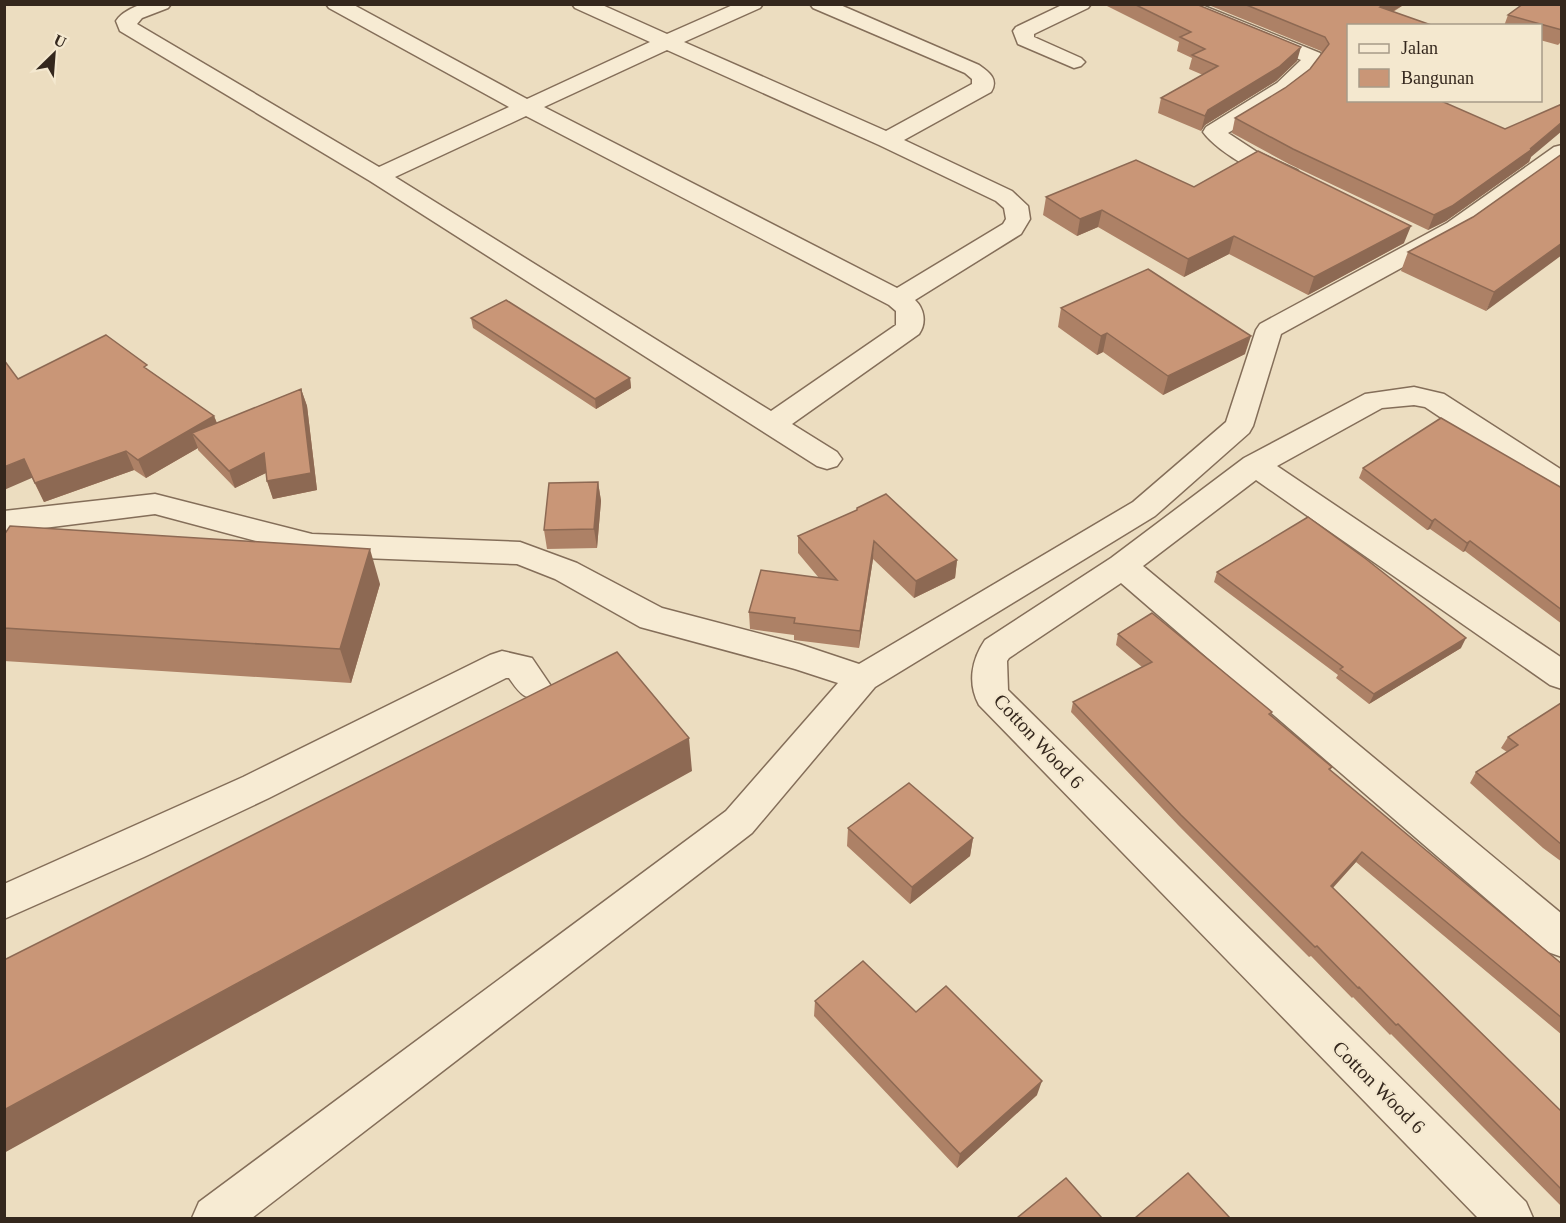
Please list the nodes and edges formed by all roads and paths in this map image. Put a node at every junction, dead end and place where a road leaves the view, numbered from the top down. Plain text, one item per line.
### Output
1 (161, 4) edge
2 (336, 4) edge
3 (582, 4) edge
4 (753, 4) edge
5 (820, 4) edge
6 (1081, 4) edge
7 (1180, 4) edge
8 (667, 42) junction
9 (1074, 62) dead end
10 (526, 107) junction
11 (887, 140) junction
12 (1562, 152) edge
13 (378, 176) junction
14 (1311, 185) edge
15 (898, 299) junction
16 (772, 424) junction
17 (827, 459) dead end
18 (1255, 465) junction
19 (1562, 484) edge
20 (4, 522) edge
21 (1122, 566) junction
22 (1562, 676) edge
23 (863, 678) junction
24 (534, 686) dead end
25 (4, 902) edge
26 (1562, 939) edge
27 (215, 1218) edge
28 (1510, 1218) edge

1 - 13 street
2 - 10 street
3 - 8 street
4 - 8 street
5 - 11 street
6 - 9 street
7 - 14 street
8 - 10 street
8 - 11 street
10 - 13 street
10 - 15 street
11 - 15 street
12 - 23 street
13 - 16 street
15 - 16 street
16 - 17 street
18 - 19 street, Cotton Wood 6
18 - 21 street, Cotton Wood 6
18 - 22 street
20 - 23 street
21 - 26 street
21 - 28 street, Cotton Wood 6
23 - 27 street
24 - 25 street

